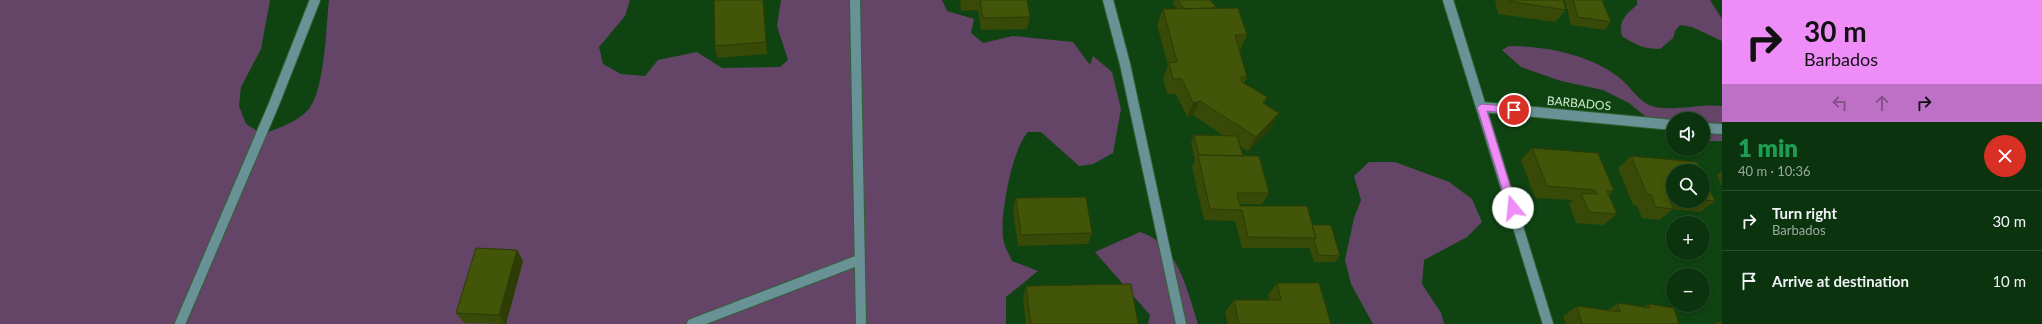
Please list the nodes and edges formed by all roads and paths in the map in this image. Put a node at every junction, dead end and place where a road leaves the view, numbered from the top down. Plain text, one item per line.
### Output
1 (315, 0) edge
2 (855, 0) edge
3 (1108, 0) edge
4 (1448, 0) edge
5 (1482, 107) junction
6 (1666, 124) edge
7 (1710, 128) edge
8 (1722, 129) edge
9 (859, 260) junction
10 (180, 324) edge
11 (692, 324) edge
12 (861, 324) edge
13 (1181, 324) edge
14 (1548, 324) edge

1 - 10 street
2 - 9 street
3 - 13 street
4 - 5 street
5 - 6 street, BARBADOS
5 - 14 street
7 - 8 street
9 - 11 street
9 - 12 street

